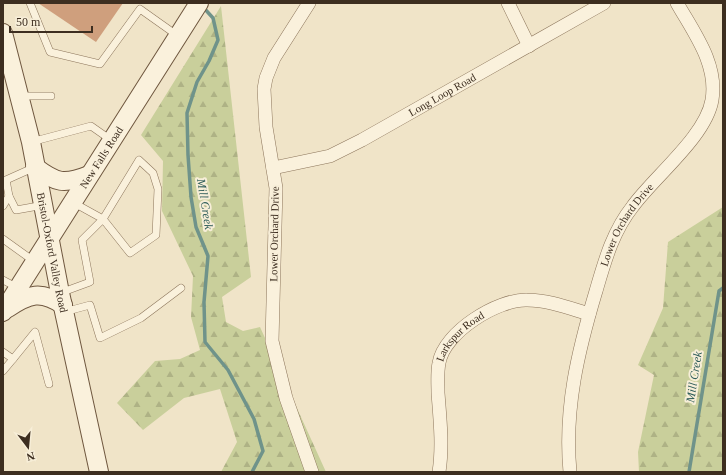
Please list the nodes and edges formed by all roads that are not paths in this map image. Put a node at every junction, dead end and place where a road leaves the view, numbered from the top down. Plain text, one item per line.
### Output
1 (30, 3) edge
2 (199, 3) edge
3 (309, 3) edge
4 (508, 3) edge
5 (604, 3) edge
6 (677, 3) edge
7 (140, 6) edge
8 (3, 33) edge
9 (178, 36) junction
10 (529, 46) junction
11 (19, 96) junction
12 (51, 96) dead end
13 (111, 141) junction
14 (31, 142) junction
15 (35, 167) junction
16 (273, 168) junction
17 (89, 175) junction
18 (9, 196) junction
19 (72, 202) junction
20 (44, 205) junction
21 (3, 206) edge
22 (103, 219) junction
23 (49, 237) junction
24 (4, 243) edge
25 (35, 262) junction
26 (11, 284) edge
27 (181, 288) dead end
28 (63, 303) junction
29 (4, 311) edge
30 (589, 314) junction
31 (3, 352) edge
32 (13, 359) junction
33 (3, 371) edge
34 (49, 384) dead end
35 (100, 472) edge
36 (312, 472) edge
37 (439, 472) edge
38 (570, 472) edge

1 - 7 lane
2 - 9 main road, New Falls Road
3 - 16 street, Lower Orchard Drive
4 - 10 street
5 - 10 street, Long Loop Road
6 - 30 street, Lower Orchard Drive
7 - 9 lane
8 - 11 main road, Bristol-Oxford Valley Road
9 - 13 main road, New Falls Road
10 - 16 street, Long Loop Road
11 - 12 lane
11 - 14 main road, Bristol-Oxford Valley Road
13 - 14 lane
13 - 17 main road, New Falls Road
14 - 15 main road, Bristol-Oxford Valley Road
15 - 17 main road
15 - 18 lane
15 - 20 main road, Bristol-Oxford Valley Road
16 - 36 street, Lower Orchard Drive
17 - 19 main road, New Falls Road
18 - 20 lane
18 - 21 lane
19 - 22 lane
19 - 23 main road, New Falls Road
20 - 23 main road, Bristol-Oxford Valley Road
22 - 22 lane
22 - 28 lane
23 - 25 main road, New Falls Road
23 - 28 main road, Bristol-Oxford Valley Road
24 - 25 lane
25 - 26 main road, New Falls Road
26 - 29 main road, New Falls Road
27 - 28 lane
28 - 29 main road
28 - 35 main road, Bristol-Oxford Valley Road
30 - 37 street, Larkspur Road
30 - 38 street, Lower Orchard Drive
31 - 32 lane
32 - 33 lane
32 - 34 lane

